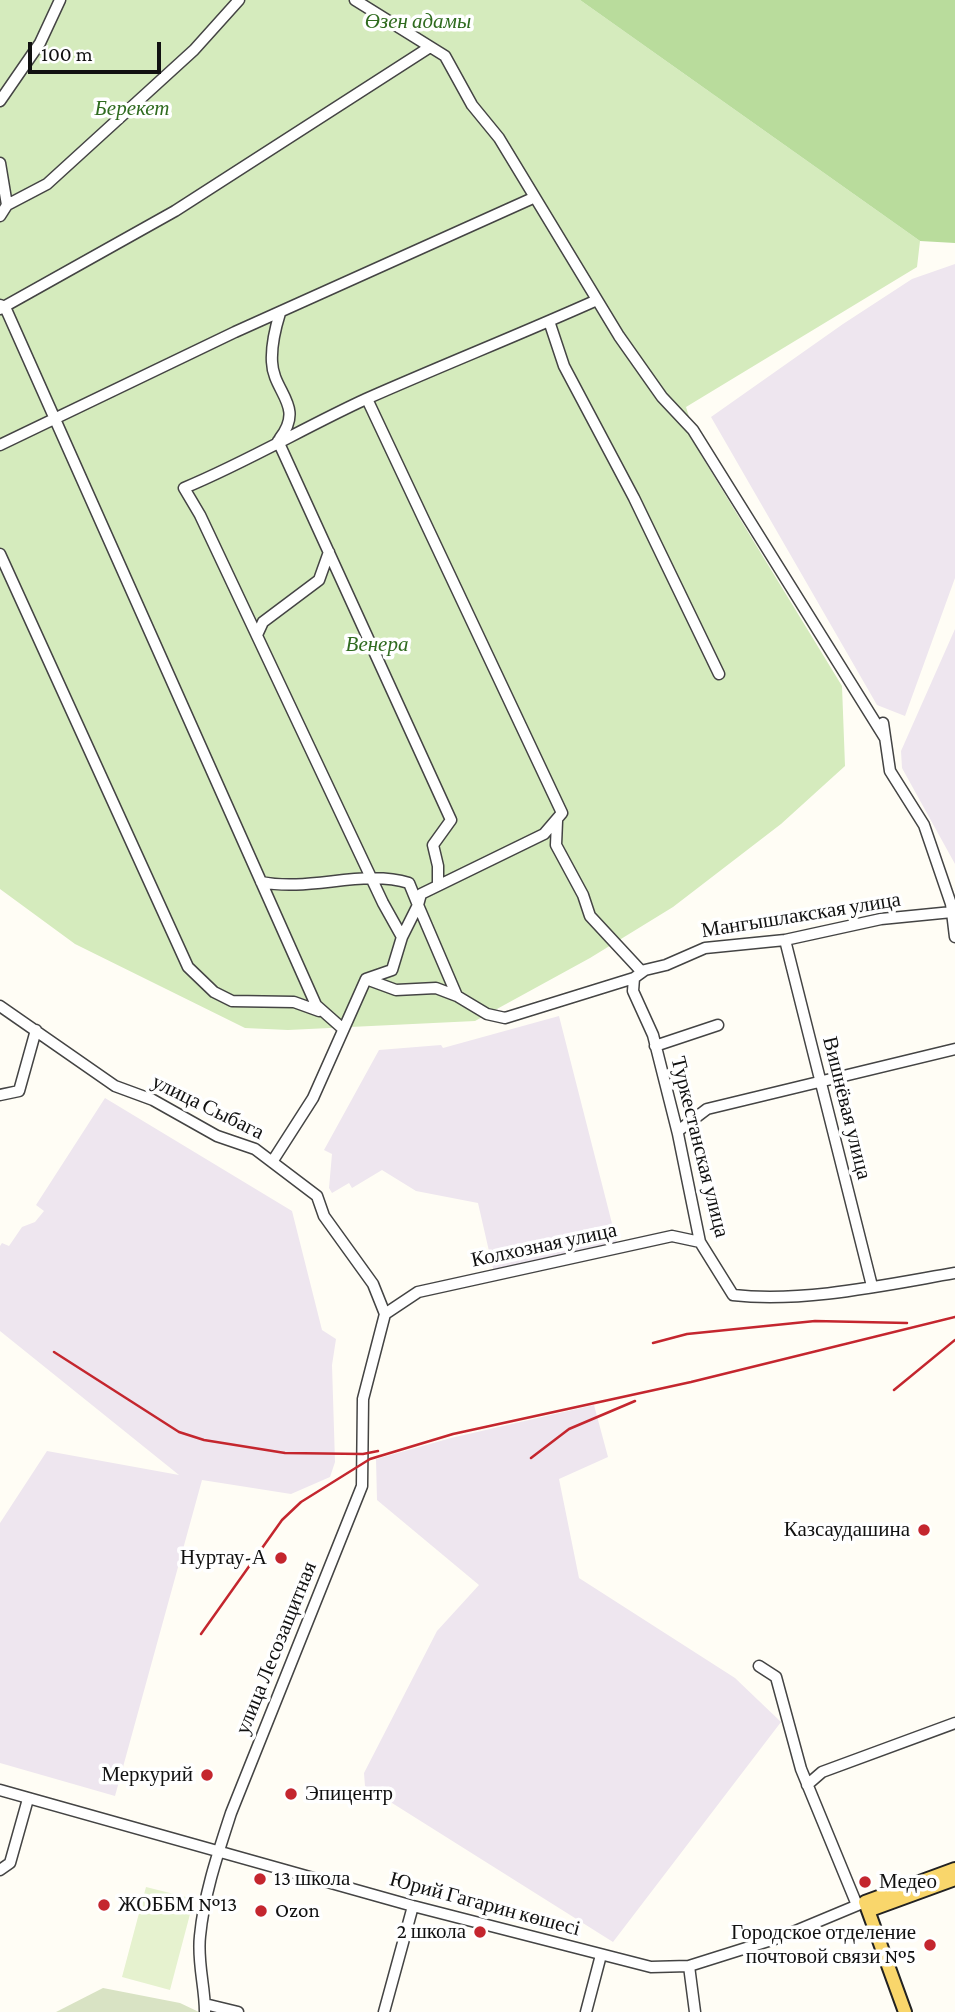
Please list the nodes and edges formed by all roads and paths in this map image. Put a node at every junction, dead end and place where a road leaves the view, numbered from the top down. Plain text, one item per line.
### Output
1 (60, 0) edge
2 (239, 0) edge
3 (355, 0) edge
4 (430, 47) junction
5 (0, 101) edge
6 (0, 163) edge
7 (533, 198) junction
8 (7, 205) junction
9 (0, 216) edge
10 (597, 300) junction
11 (2, 307) edge
12 (280, 313) junction
13 (549, 321) junction
14 (367, 399) junction
15 (55, 420) junction
16 (278, 441) junction
17 (0, 445) edge
18 (329, 552) junction
19 (0, 554) edge
20 (257, 635) junction
21 (719, 674) dead end
22 (883, 723) dead end
23 (884, 738) junction
24 (557, 821) junction
25 (372, 879) junction
26 (261, 882) junction
27 (438, 885) junction
28 (418, 905) junction
29 (952, 912) junction
30 (402, 937) junction
31 (955, 937) edge
32 (785, 940) junction
33 (638, 975) junction
34 (366, 979) junction
35 (457, 996) junction
36 (0, 1006) edge
37 (326, 1014) junction
38 (718, 1025) dead end
39 (342, 1028) junction
40 (36, 1030) junction
41 (655, 1046) junction
42 (955, 1049) edge
43 (820, 1080) junction
44 (0, 1095) edge
45 (678, 1132) junction
46 (272, 1162) junction
47 (700, 1242) junction
48 (955, 1273) edge
49 (872, 1286) junction
50 (386, 1314) junction
51 (759, 1666) dead end
52 (955, 1723) edge
53 (807, 1784) junction
54 (0, 1790) edge
55 (28, 1799) junction
56 (219, 1849) junction
57 (955, 1869) edge
58 (0, 1870) edge
59 (955, 1879) edge
60 (413, 1906) junction
61 (864, 1906) junction
62 (601, 1955) junction
63 (689, 1966) junction
64 (205, 2008) edge
65 (237, 2012) edge
66 (384, 2012) edge
67 (586, 2012) edge
68 (695, 2012) edge
69 (905, 2012) edge

1 - 5 street
2 - 8 street
3 - 4 street
4 - 7 street
4 - 11 street
6 - 8 street
7 - 10 street
7 - 12 street
8 - 9 street
10 - 13 street
10 - 23 street
11 - 15 street
12 - 15 street
12 - 16 street
13 - 14 street
13 - 21 street
14 - 16 street
14 - 24 street
15 - 17 street
15 - 26 street
16 - 18 street
16 - 20 street
18 - 20 street
18 - 27 street
19 - 37 street
20 - 25 street
22 - 23 street
23 - 29 street
24 - 27 street
24 - 33 street
25 - 26 street
25 - 28 street
25 - 30 street
26 - 37 street
27 - 28 street
28 - 30 street
28 - 35 street
29 - 31 street
29 - 32 street, Мангышлакская улица
30 - 34 street
32 - 33 street, Мангышлакская улица
32 - 43 street, Вишнёвая улица
33 - 35 street, Мангышлакская улица
33 - 41 street, Туркестанская улица
34 - 35 street, Мангышлакская улица
34 - 39 street
36 - 40 street, улица Сыбага
37 - 39 street
38 - 41 street
39 - 46 street
40 - 44 street
40 - 46 street, улица Сыбага
41 - 45 street, Туркестанская улица
42 - 43 street
43 - 45 street
43 - 49 street, Вишнёвая улица
45 - 47 street, Туркестанская улица
46 - 50 street, улица Сыбага
47 - 49 street, Туркестанская улица
47 - 50 street, Колхозная улица
48 - 49 street
50 - 56 street, улица Лесозащитная
51 - 53 street
52 - 53 street
53 - 61 street
54 - 55 street, Юрий Гагарин көшесі
55 - 56 street, Юрий Гагарин көшесі
55 - 58 street
56 - 60 street, Юрий Гагарин көшесі
56 - 64 street, улица Лесозащитная
57 - 61 main road, Юрий Гагарин көшесі
59 - 61 main road, Юрий Гагарин көшесі
60 - 62 street, Юрий Гагарин көшесі
60 - 66 street
61 - 63 street, Юрий Гагарин көшесі
61 - 69 main road
62 - 63 street, Юрий Гагарин көшесі
62 - 67 street
63 - 68 street
64 - 65 street

